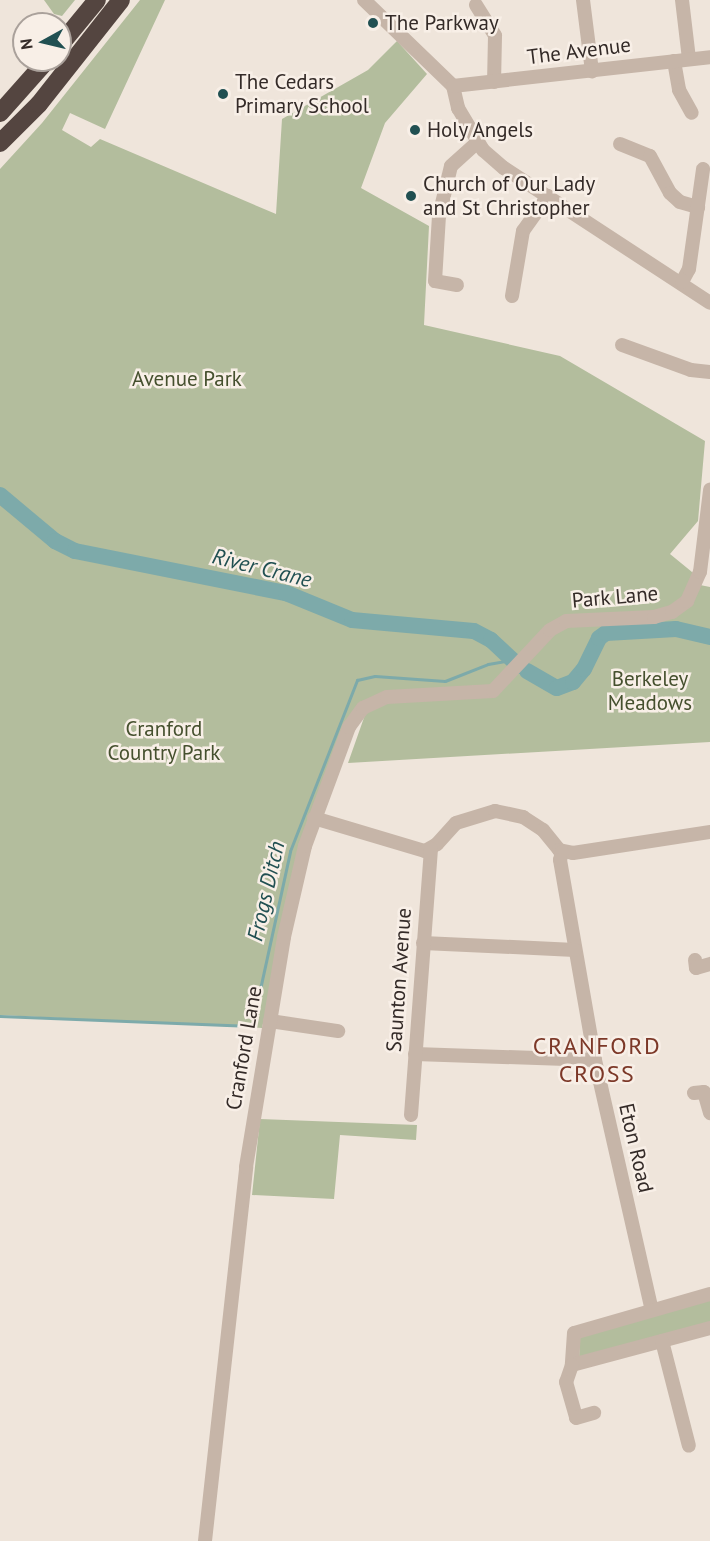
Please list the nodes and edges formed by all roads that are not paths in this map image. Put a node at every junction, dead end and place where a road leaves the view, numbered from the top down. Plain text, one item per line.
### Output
1 (97, 0) edge
2 (121, 0) edge
3 (583, 0) edge
4 (682, 0) edge
5 (368, 1) edge
6 (474, 2) edge
7 (72, 30) edge
8 (710, 57) edge
9 (689, 59) junction
10 (674, 61) junction
11 (592, 71) junction
12 (36, 72) edge
13 (494, 82) junction
14 (453, 86) junction
15 (0, 113) edge
16 (692, 113) dead end
17 (478, 142) junction
18 (0, 143) edge
19 (620, 144) dead end
20 (703, 169) dead end
21 (548, 196) junction
22 (698, 207) junction
23 (682, 282) junction
24 (458, 285) dead end
25 (512, 296) dead end
26 (710, 303) edge
27 (622, 345) dead end
28 (710, 372) edge
29 (710, 490) edge
30 (493, 691) joint
31 (314, 818) junction
32 (710, 832) edge
33 (431, 849) junction
34 (562, 852) junction
35 (423, 943) junction
36 (575, 950) junction
37 (270, 1021) junction
38 (338, 1031) dead end
39 (415, 1054) junction
40 (595, 1060) junction
41 (694, 1093) dead end
42 (710, 1113) edge
43 (411, 1115) dead end
44 (710, 1294) edge
45 (652, 1310) junction
46 (710, 1328) edge
47 (662, 1341) junction
48 (572, 1365) junction
49 (594, 1413) dead end
50 (689, 1446) dead end
51 (205, 1541) edge

1 - 7 highway
2 - 18 highway
3 - 11 street
4 - 9 street
5 - 14 street
6 - 13 street
8 - 9 street, The Avenue
9 - 10 street, The Avenue
10 - 11 street, The Avenue
10 - 16 street
11 - 13 street, The Avenue
12 - 15 highway
13 - 14 street, The Avenue
14 - 17 street
17 - 21 street
17 - 24 street
19 - 22 street
20 - 22 street
21 - 23 street
21 - 25 street
22 - 23 street
23 - 26 street
27 - 28 street
29 - 30 street, Park Lane
30 - 31 street, Cranford Lane
31 - 33 street
31 - 37 street, Cranford Lane
32 - 34 street
33 - 34 street
33 - 35 street, Saunton Avenue
34 - 36 street, Eton Road
35 - 36 street
35 - 39 street, Saunton Avenue
36 - 40 street, Eton Road
37 - 38 street
37 - 51 street, Cranford Lane
39 - 40 street
39 - 43 street, Saunton Avenue
40 - 45 street, Eton Road
41 - 42 street
44 - 45 street
45 - 48 street
46 - 47 street
47 - 48 street
47 - 50 street
48 - 49 street

